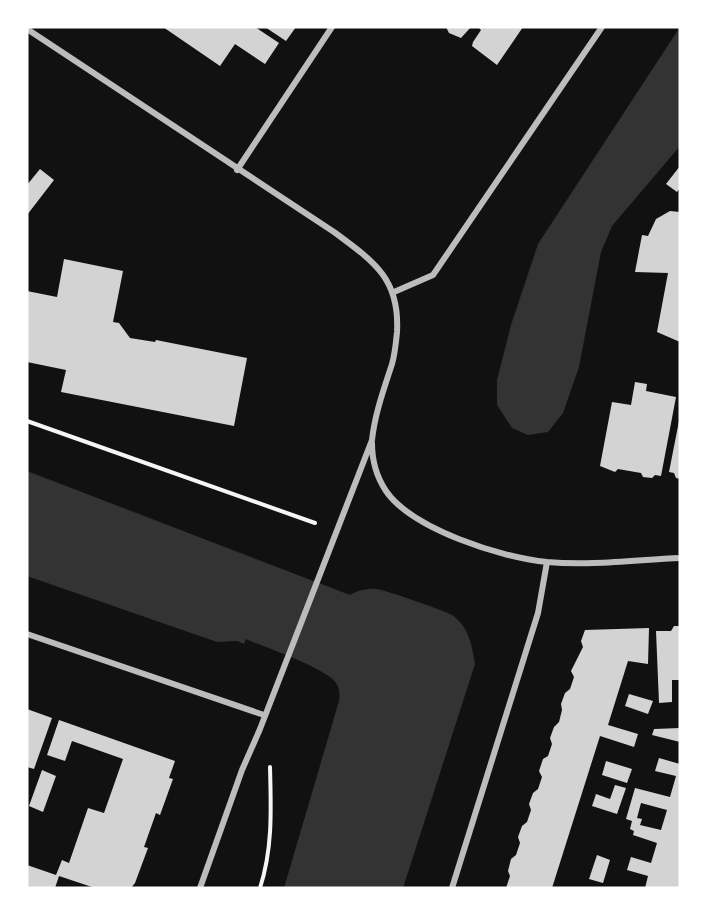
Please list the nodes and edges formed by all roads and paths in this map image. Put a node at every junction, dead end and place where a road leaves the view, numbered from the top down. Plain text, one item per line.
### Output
1 (332, 27) edge
2 (602, 27) edge
3 (27, 29) edge
4 (237, 170) junction
5 (394, 292) junction
6 (27, 421) edge
7 (372, 440) junction
8 (337, 531) junction
9 (680, 558) edge
10 (547, 562) junction
11 (27, 634) edge
12 (264, 716) junction
13 (260, 729) junction
14 (200, 888) edge
15 (260, 888) edge
16 (452, 888) edge

1 - 4 street
2 - 5 street
3 - 4 street
4 - 5 street
5 - 7 street
6 - 8 path
7 - 8 street
7 - 10 street
8 - 12 street
9 - 10 street
10 - 16 street
11 - 12 street
12 - 13 street
13 - 14 street
13 - 15 path

